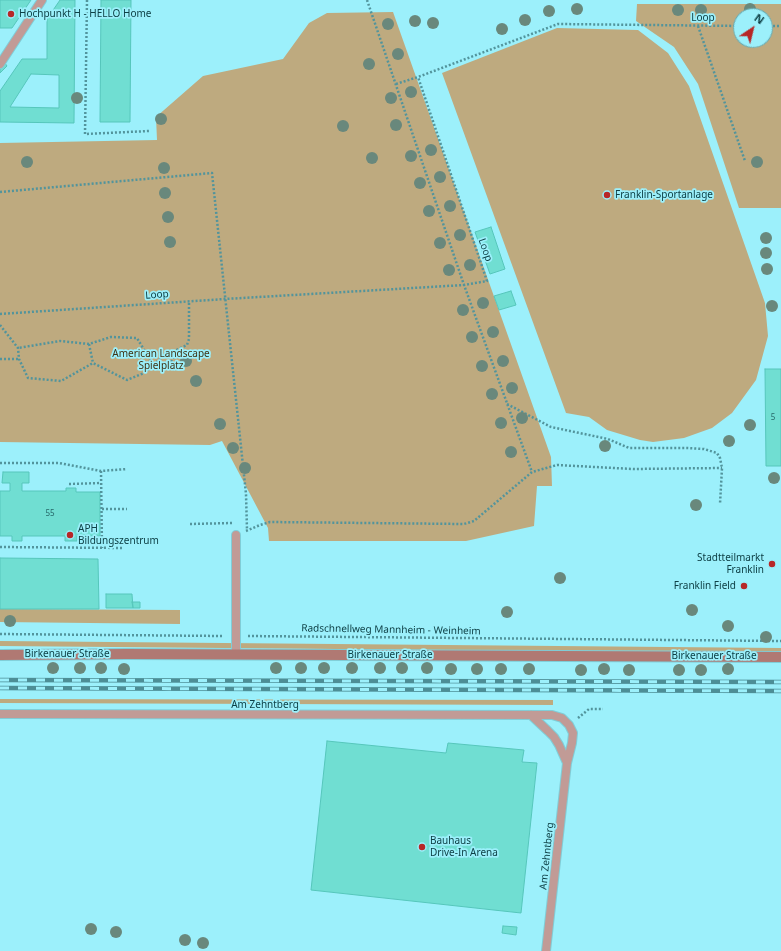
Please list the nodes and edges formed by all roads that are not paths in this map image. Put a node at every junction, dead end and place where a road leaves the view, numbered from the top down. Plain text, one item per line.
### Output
1 (42, 0) edge
2 (0, 64) edge
3 (236, 535) dead end
4 (236, 654) junction
5 (0, 655) edge
6 (781, 657) edge
7 (0, 714) edge
8 (531, 715) junction
9 (567, 763) junction
10 (546, 951) edge

1 - 2 lane
3 - 4 lane
4 - 5 street, Birkenauer Straße
4 - 6 street, Birkenauer Straße
7 - 8 lane, Am Zehntberg
8 - 9 lane
8 - 9 lane, Am Zehntberg
9 - 10 lane, Am Zehntberg

